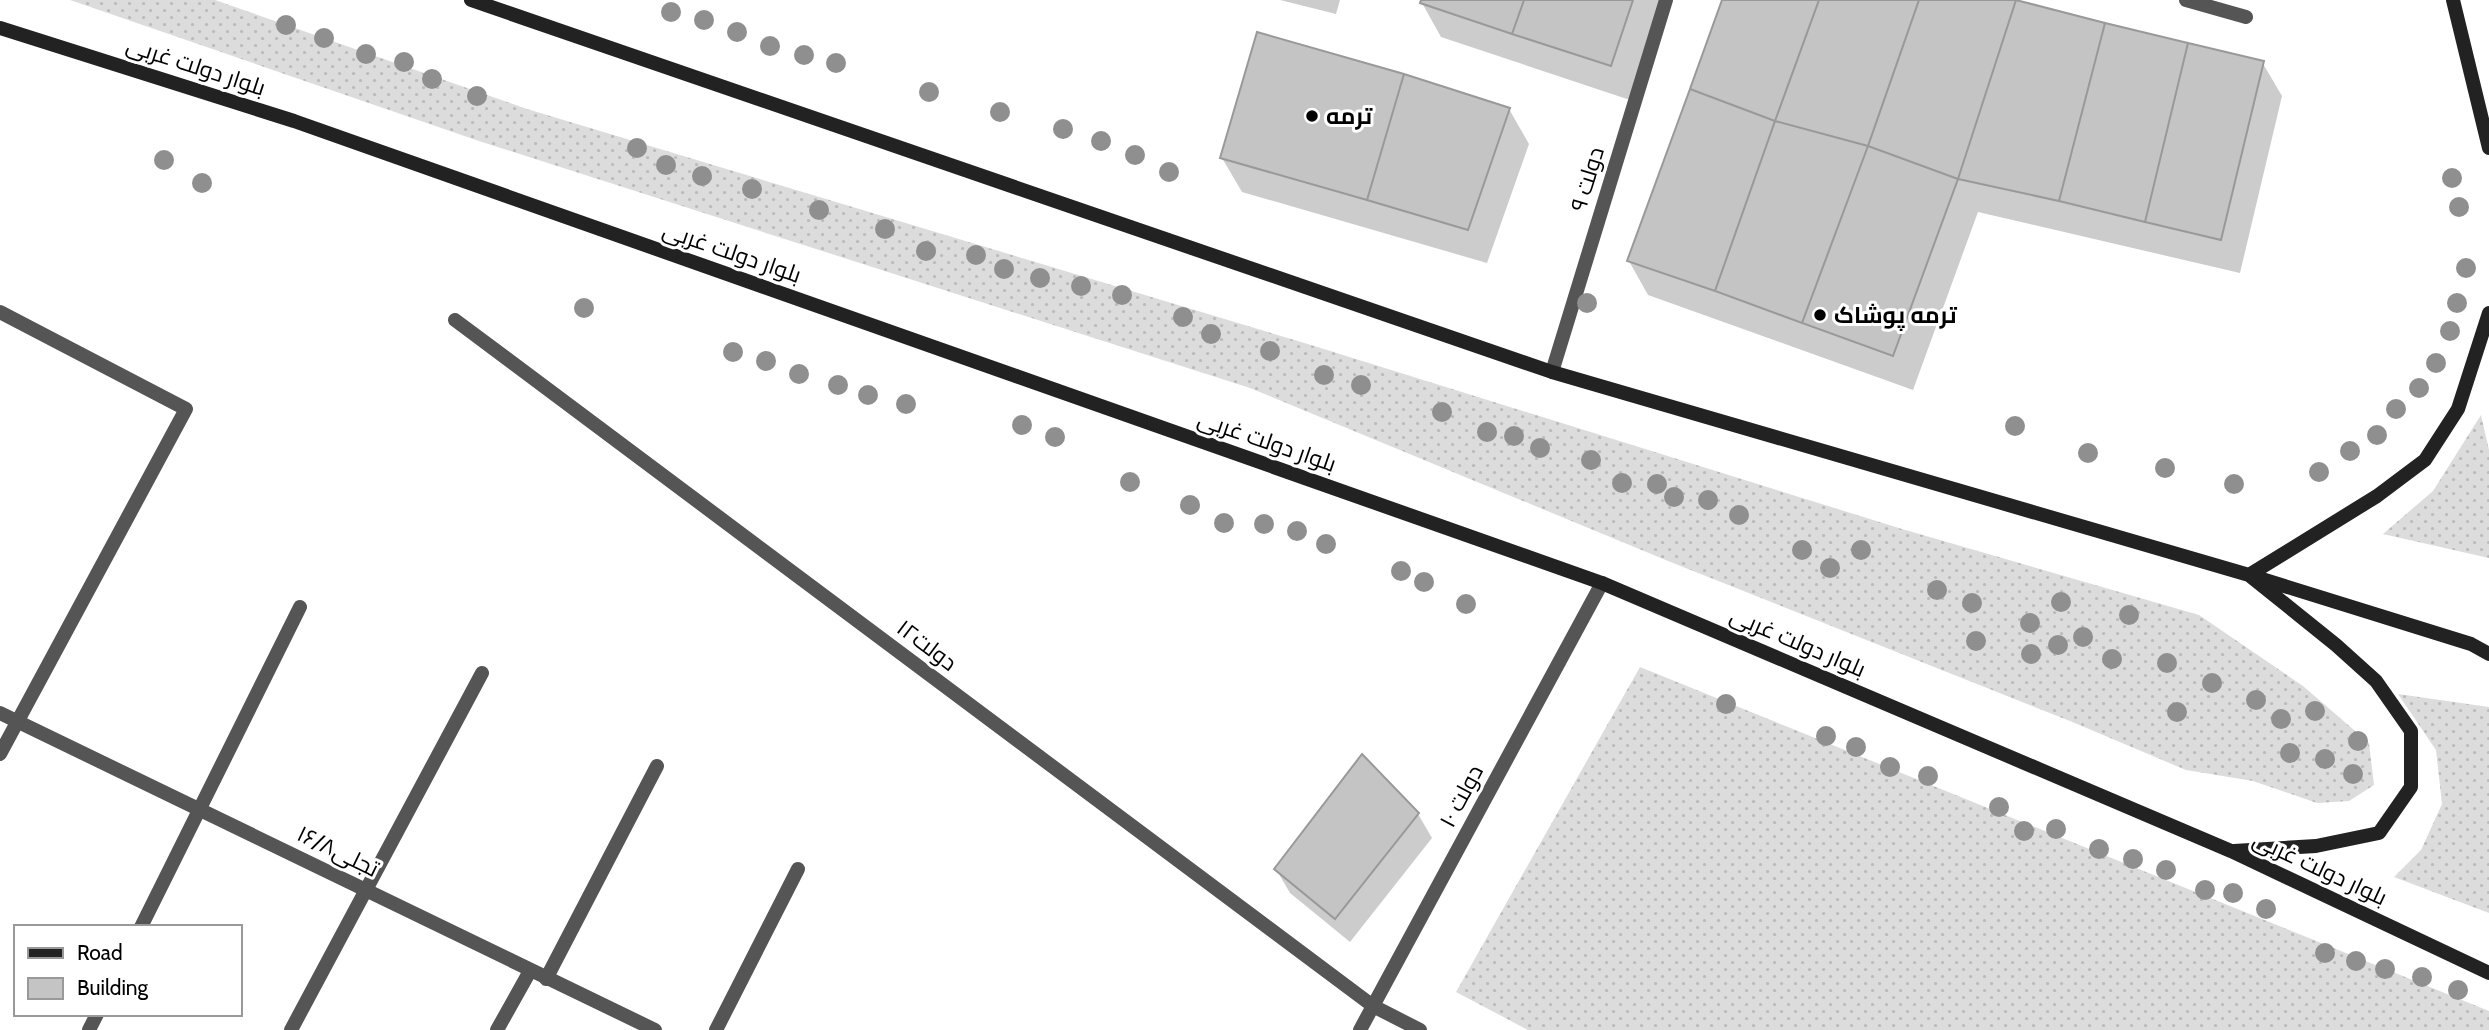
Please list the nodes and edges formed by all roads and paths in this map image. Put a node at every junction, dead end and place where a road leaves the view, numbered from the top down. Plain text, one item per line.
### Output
1 (471, 0) edge
2 (1666, 0) edge
3 (2186, 0) edge
4 (2453, 0) edge
5 (2246, 17) dead end
6 (0, 28) edge
7 (2489, 148) edge
8 (0, 312) edge
9 (2489, 313) edge
10 (455, 320) dead end
11 (1552, 372) junction
12 (2249, 575) junction
13 (1602, 583) junction
14 (300, 607) dead end
15 (2489, 654) edge
16 (482, 673) dead end
17 (0, 713) edge
18 (18, 722) junction
19 (0, 754) edge
20 (657, 766) dead end
21 (200, 809) junction
22 (2231, 851) junction
23 (799, 869) dead end
24 (367, 890) junction
25 (142, 925) edge
26 (530, 971) junction
27 (2489, 973) edge
28 (546, 979) junction
29 (1373, 1006) junction
30 (291, 1030) edge
31 (497, 1030) edge
32 (655, 1030) edge
33 (716, 1030) edge
34 (1360, 1030) edge
35 (1420, 1030) edge

1 - 11 main road
2 - 11 street, ۹ دولت
3 - 5 street
4 - 7 main road
6 - 13 main road, بلوار دولت غربی
8 - 18 street
9 - 12 main road
10 - 29 street, ۱۲دولت
11 - 12 main road
12 - 15 main road
12 - 22 main road
13 - 22 main road, بلوار دولت غربی
13 - 29 street, ۱۰ دولت
14 - 21 street
16 - 24 street
17 - 18 street, تجلی۱۶/۸
18 - 19 street
18 - 21 street, تجلی۱۶/۸
20 - 28 street
21 - 24 street, تجلی۱۶/۸
21 - 25 street
22 - 27 main road, بلوار دولت غربی
23 - 33 street
24 - 26 street, تجلی۱۶/۸
24 - 30 street
26 - 28 street, تجلی۱۶/۸
26 - 31 street
28 - 32 street, تجلی۱۶/۸
29 - 34 street, ۱۰ دولت
29 - 35 street, ۱۲دولت

